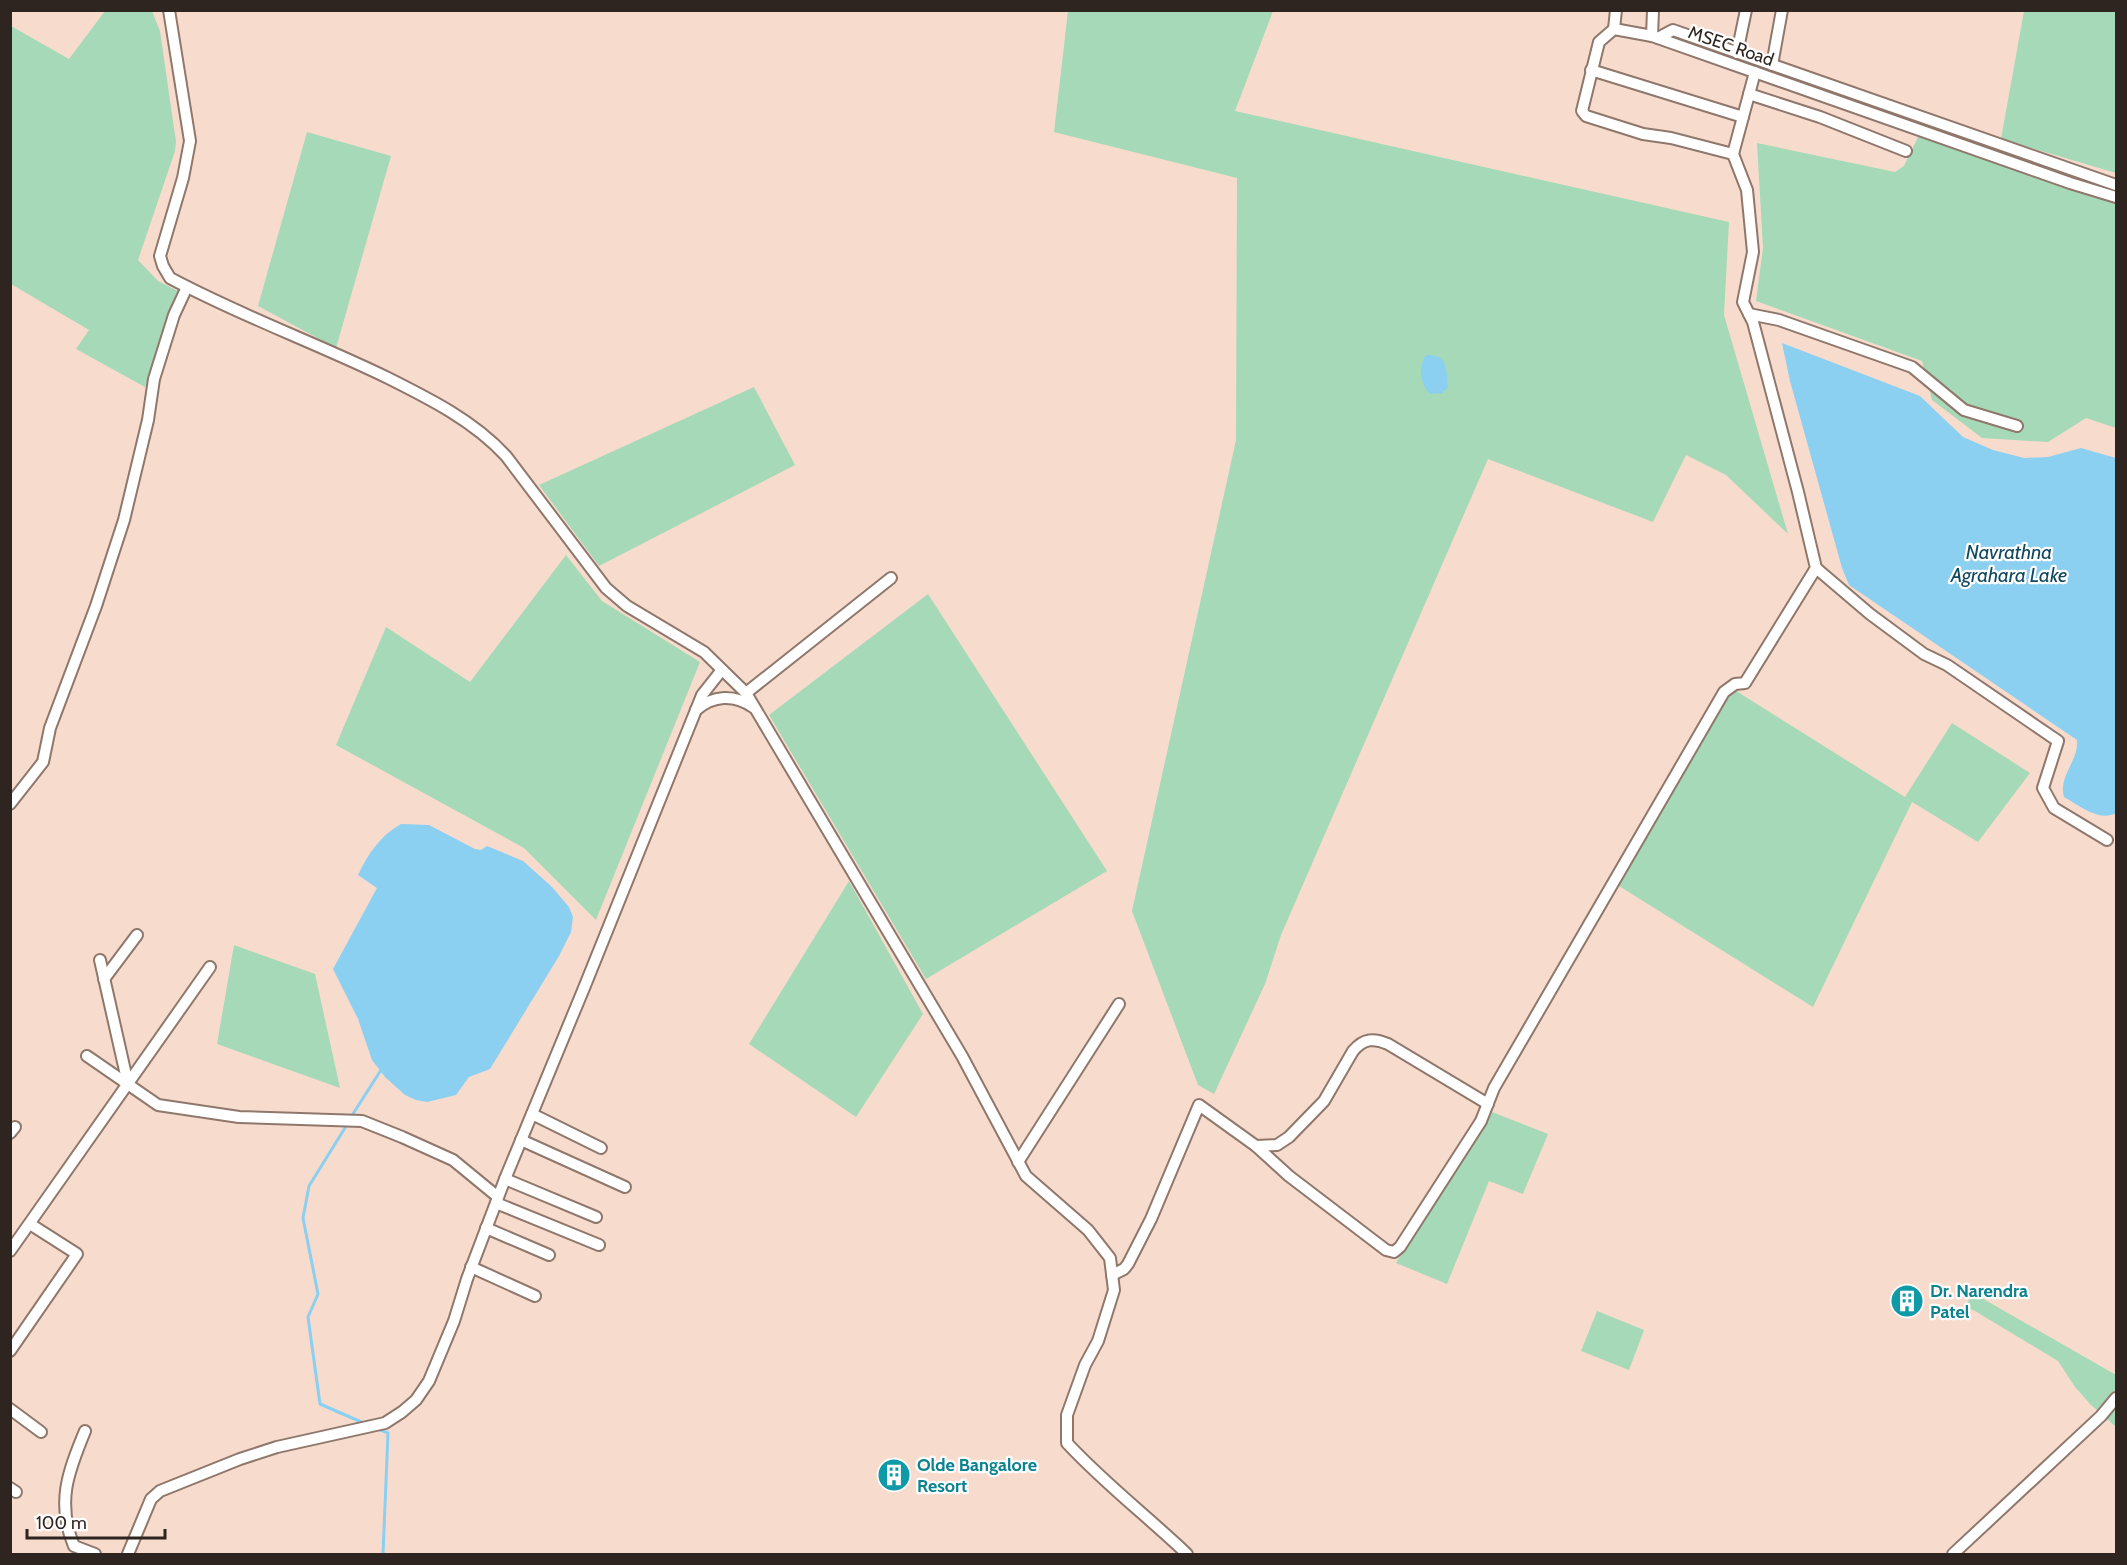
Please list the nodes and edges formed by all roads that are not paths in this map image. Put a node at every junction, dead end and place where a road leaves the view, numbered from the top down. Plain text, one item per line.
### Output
1 (169, 10) edge
2 (1616, 10) edge
3 (1653, 10) edge
4 (1746, 10) edge
5 (1782, 10) edge
6 (1614, 29) junction
7 (1655, 37) junction
8 (1737, 53) junction
9 (1772, 65) junction
10 (1591, 70) junction
11 (1755, 72) junction
12 (1749, 94) junction
13 (1743, 117) junction
14 (1952, 129) junction
15 (1948, 140) junction
16 (1906, 151) dead end
17 (1733, 154) junction
18 (2116, 185) edge
19 (2116, 197) edge
20 (187, 287) junction
21 (1749, 314) junction
22 (2017, 426) dead end
23 (1816, 568) junction
24 (891, 578) dead end
25 (721, 671) junction
26 (746, 693) junction
27 (696, 710) junction
28 (757, 711) junction
29 (10, 804) edge
30 (2107, 840) dead end
31 (137, 934) dead end
32 (100, 960) dead end
33 (210, 967) dead end
34 (104, 979) junction
35 (1119, 1004) dead end
36 (87, 1056) dead end
37 (128, 1084) junction
38 (1488, 1104) junction
39 (532, 1114) junction
40 (521, 1140) junction
41 (1256, 1146) junction
42 (601, 1148) dead end
43 (1018, 1162) junction
44 (505, 1179) junction
45 (625, 1187) dead end
46 (497, 1200) junction
47 (596, 1217) dead end
48 (30, 1224) junction
49 (486, 1228) junction
50 (599, 1245) dead end
51 (10, 1251) edge
52 (549, 1255) dead end
53 (471, 1267) junction
54 (1112, 1275) junction
55 (535, 1296) dead end
56 (10, 1351) edge
57 (2116, 1398) edge
58 (10, 1409) edge
59 (85, 1431) dead end
60 (41, 1432) dead end
61 (95, 1554) edge
62 (128, 1554) edge
63 (1187, 1554) edge
64 (1953, 1554) edge

1 - 20 street
2 - 6 street
3 - 7 street
4 - 8 street
5 - 9 street
6 - 7 street
6 - 10 street
7 - 8 street, MSEC Road
7 - 11 street, MSEC Road
8 - 9 street, MSEC Road
9 - 14 street, MSEC Road
10 - 13 street
10 - 17 street
11 - 12 street
11 - 15 street, MSEC Road
12 - 13 street
12 - 16 street
13 - 17 street
14 - 15 street
14 - 18 street, MSEC Road
15 - 19 street, MSEC Road
17 - 21 street
20 - 25 street
20 - 29 street
21 - 22 street
21 - 23 street
23 - 30 street
23 - 38 street
24 - 26 street
25 - 26 street
25 - 27 street
26 - 28 street
27 - 28 street
27 - 39 street
28 - 43 street
31 - 34 street
32 - 34 street
33 - 37 street
34 - 37 street
35 - 43 street
36 - 37 street
37 - 46 street
37 - 48 street
38 - 41 street
38 - 41 street
39 - 40 street
39 - 42 street
40 - 44 street
40 - 45 street
41 - 54 street
43 - 54 street
44 - 46 street
44 - 47 street
46 - 49 street
46 - 50 street
48 - 51 street
48 - 56 street
49 - 52 street
49 - 53 street
53 - 55 street
53 - 62 street
54 - 63 street
57 - 64 street
58 - 60 street
59 - 61 street

